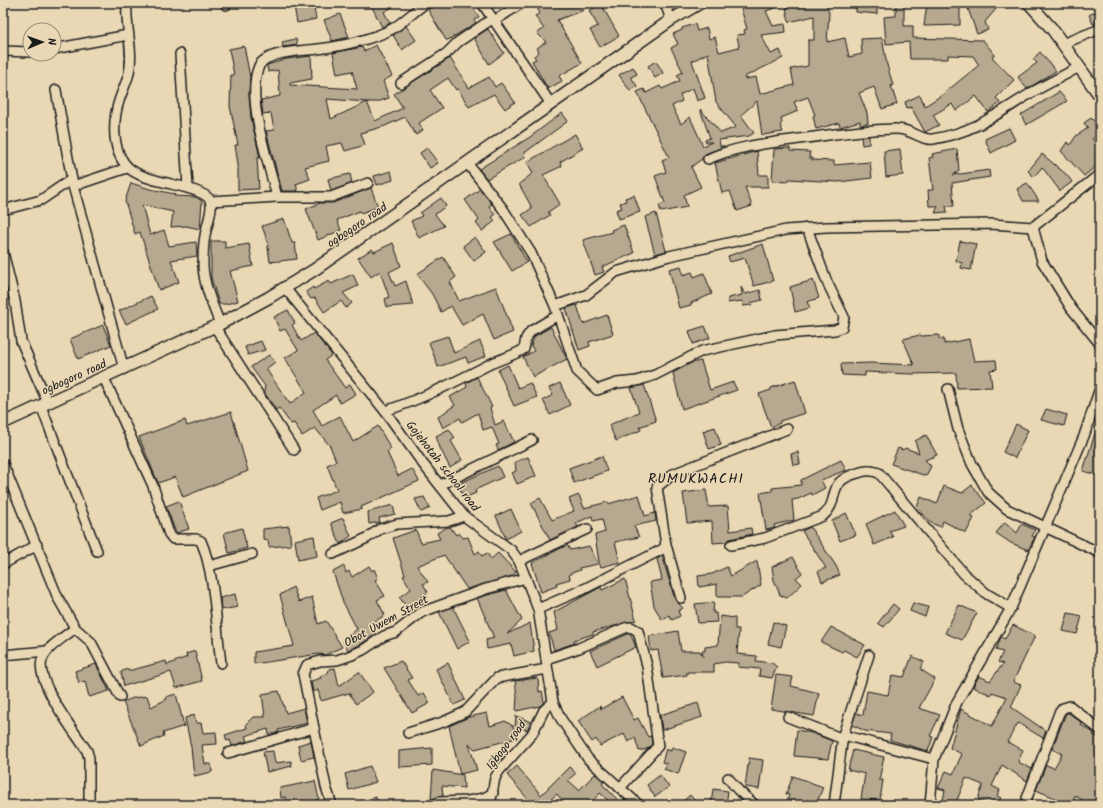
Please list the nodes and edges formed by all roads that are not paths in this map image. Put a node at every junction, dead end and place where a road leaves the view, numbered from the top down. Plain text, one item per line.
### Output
1 (127, 3) edge
2 (426, 3) edge
3 (482, 3) edge
4 (522, 3) edge
5 (665, 3) edge
6 (700, 3) edge
7 (1029, 3) edge
8 (493, 20) junction
9 (671, 20) junction
10 (1100, 29) edge
11 (128, 35) junction
12 (1062, 44) junction
13 (62, 47) edge
14 (3, 51) edge
15 (22, 52) edge
16 (180, 54) dead end
17 (1079, 67) junction
18 (401, 83) dead end
19 (56, 90) dead end
20 (1100, 96) edge
21 (551, 104) junction
22 (708, 159) dead end
23 (467, 163) junction
24 (127, 168) junction
25 (1100, 174) edge
26 (73, 182) junction
27 (368, 183) dead end
28 (188, 188) junction
29 (277, 197) junction
30 (210, 200) junction
31 (3, 210) edge
32 (1033, 227) junction
33 (807, 228) junction
34 (3, 252) edge
35 (285, 288) junction
36 (555, 306) junction
37 (558, 315) junction
38 (217, 325) junction
39 (1100, 344) edge
40 (124, 369) junction
41 (104, 378) junction
42 (1100, 388) edge
43 (948, 390) dead end
44 (45, 404) junction
45 (385, 411) junction
46 (3, 423) edge
47 (787, 429) dead end
48 (532, 440) dead end
49 (294, 450) dead end
50 (3, 464) edge
51 (440, 485) junction
52 (464, 516) junction
53 (1046, 528) junction
54 (586, 529) dead end
55 (37, 545) junction
56 (666, 545) junction
57 (732, 545) dead end
58 (96, 552) dead end
59 (1100, 553) edge
60 (252, 554) dead end
61 (333, 554) dead end
62 (519, 560) junction
63 (3, 564) edge
64 (209, 566) junction
65 (526, 578) junction
66 (681, 598) dead end
67 (1011, 608) junction
68 (538, 609) junction
69 (75, 628) junction
70 (48, 651) junction
71 (3, 655) edge
72 (869, 655) dead end
73 (546, 658) junction
74 (221, 663) dead end
75 (547, 669) junction
76 (120, 697) dead end
77 (553, 702) junction
78 (788, 717) dead end
79 (314, 728) junction
80 (1100, 730) edge
81 (408, 733) dead end
82 (843, 737) junction
83 (228, 753) dead end
84 (934, 759) junction
85 (728, 778) dead end
86 (620, 788) junction
87 (493, 793) junction
88 (1027, 798) dead end
89 (633, 803) edge
90 (88, 805) edge
91 (332, 805) edge
92 (433, 805) edge
93 (490, 805) edge
94 (755, 805) edge
95 (834, 805) edge
96 (930, 805) edge

1 - 11 street
2 - 29 street
3 - 8 street
4 - 8 street
5 - 9 street
6 - 9 street, ogbogoro road
7 - 12 street
8 - 18 street
8 - 21 street
9 - 21 street, ogbogoro road
10 - 12 street
11 - 13 street
11 - 24 street
12 - 17 street
14 - 15 street
16 - 28 street
17 - 20 street
17 - 22 street
19 - 26 street
21 - 23 street, ogbogoro road
23 - 35 street, ogbogoro road
23 - 36 street
24 - 26 street
24 - 28 street
25 - 32 street
26 - 31 street
26 - 40 street
27 - 29 street
28 - 30 street
29 - 30 street
30 - 38 street
32 - 33 street
32 - 39 street
33 - 36 street
33 - 37 street
34 - 44 street
35 - 38 street, ogbogoro road
35 - 45 street, Gojehotah school road
36 - 37 street
37 - 45 street
38 - 40 street, ogbogoro road
38 - 49 street
40 - 41 street, ogbogoro road
41 - 44 street, ogbogoro road
41 - 64 street
42 - 53 street
43 - 53 street
44 - 46 street, ogbogoro road
44 - 58 street
45 - 51 street, Gojehotah school road
47 - 56 street
48 - 51 street
50 - 55 street
51 - 52 street, Gojehotah school road
52 - 61 street
52 - 62 street, Gojehotah school road
53 - 59 street
53 - 67 street
54 - 62 street
55 - 63 street
55 - 69 street
56 - 66 street
56 - 68 street
57 - 67 street
60 - 64 street
62 - 65 street, Gojehotah school road
64 - 74 street
65 - 68 street, Gojehotah school road
65 - 79 street, Obot Uwem Street
67 - 84 street
68 - 73 street, Gojehotah school road
69 - 70 street
69 - 76 street
70 - 71 street
70 - 90 street
72 - 82 street
73 - 75 street, Gojehotah school road
73 - 86 street
75 - 77 street, Gojehotah school road
75 - 81 street
77 - 86 street, Gojehotah school road
77 - 87 street, Igbogo road
78 - 82 street
79 - 83 street
79 - 91 street, Obot Uwem Street
80 - 88 street
82 - 84 street
82 - 95 street
84 - 96 street
85 - 94 street
86 - 89 street, Gojehotah school road
87 - 92 street
87 - 93 street, Igbogo road

